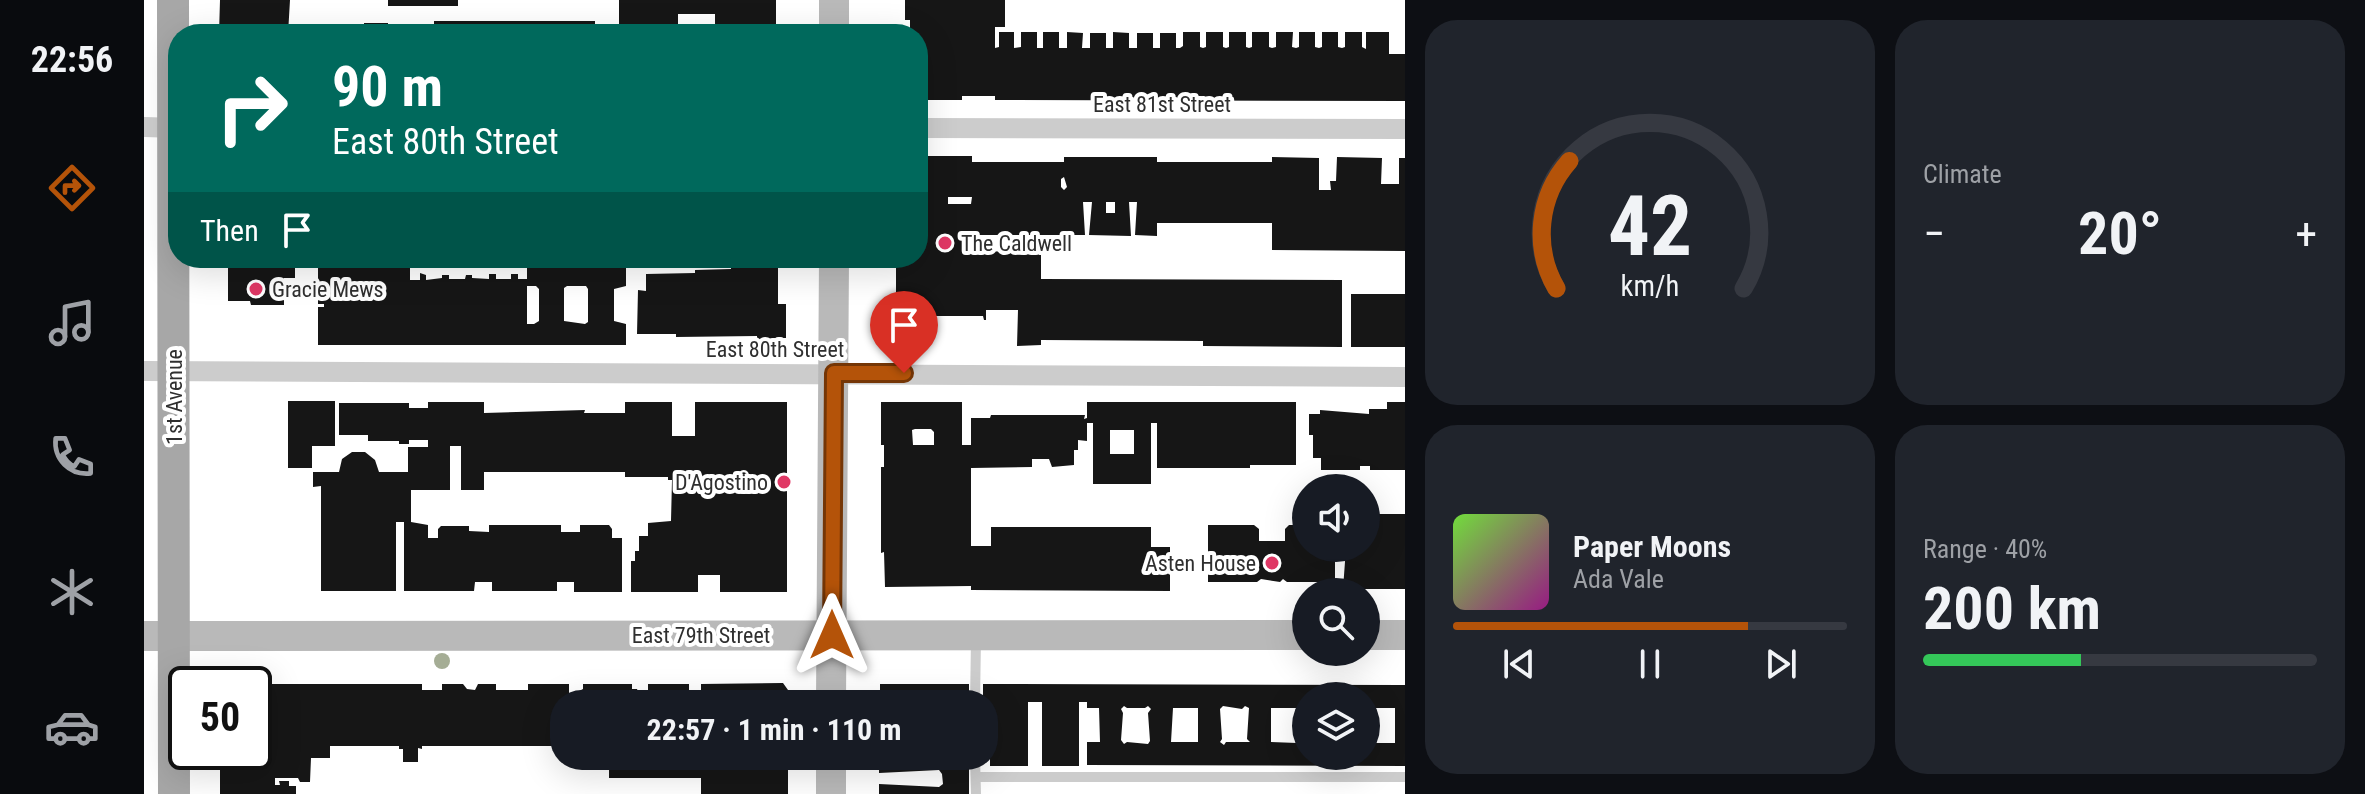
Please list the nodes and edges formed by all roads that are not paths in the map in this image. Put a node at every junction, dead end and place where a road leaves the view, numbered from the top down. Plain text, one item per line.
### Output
1 (173, 0) edge
2 (834, 0) edge
3 (172, 24) edge
4 (834, 24) edge
5 (168, 80) edge
6 (165, 128) edge
7 (928, 128) edge
8 (1405, 129) edge
9 (834, 268) edge
10 (159, 371) edge
11 (834, 373) junction
12 (1405, 377) edge
13 (832, 635) junction
14 (976, 635) junction
15 (1292, 635) edge
16 (1380, 635) edge
17 (1405, 635) edge
18 (159, 636) edge
19 (831, 690) edge
20 (975, 690) edge
21 (831, 770) edge
22 (976, 770) edge
23 (976, 777) junction
24 (1405, 777) edge
25 (174, 794) edge
26 (831, 794) edge
27 (976, 794) edge

1 - 3 main road, 1st Avenue
2 - 4 main road
5 - 6 main road, 1st Avenue
6 - 10 main road, 1st Avenue
7 - 8 street, East 81st Street
9 - 11 main road
10 - 11 street, East 80th Street
10 - 18 main road, 1st Avenue
11 - 12 street, East 80th Street
11 - 13 main road
13 - 14 main road, East 79th Street
13 - 18 main road, East 79th Street
13 - 19 main road
14 - 15 main road, East 79th Street
14 - 20 lane
16 - 17 main road
18 - 25 main road, 1st Avenue
21 - 26 main road
22 - 23 lane
23 - 24 lane
23 - 27 lane

